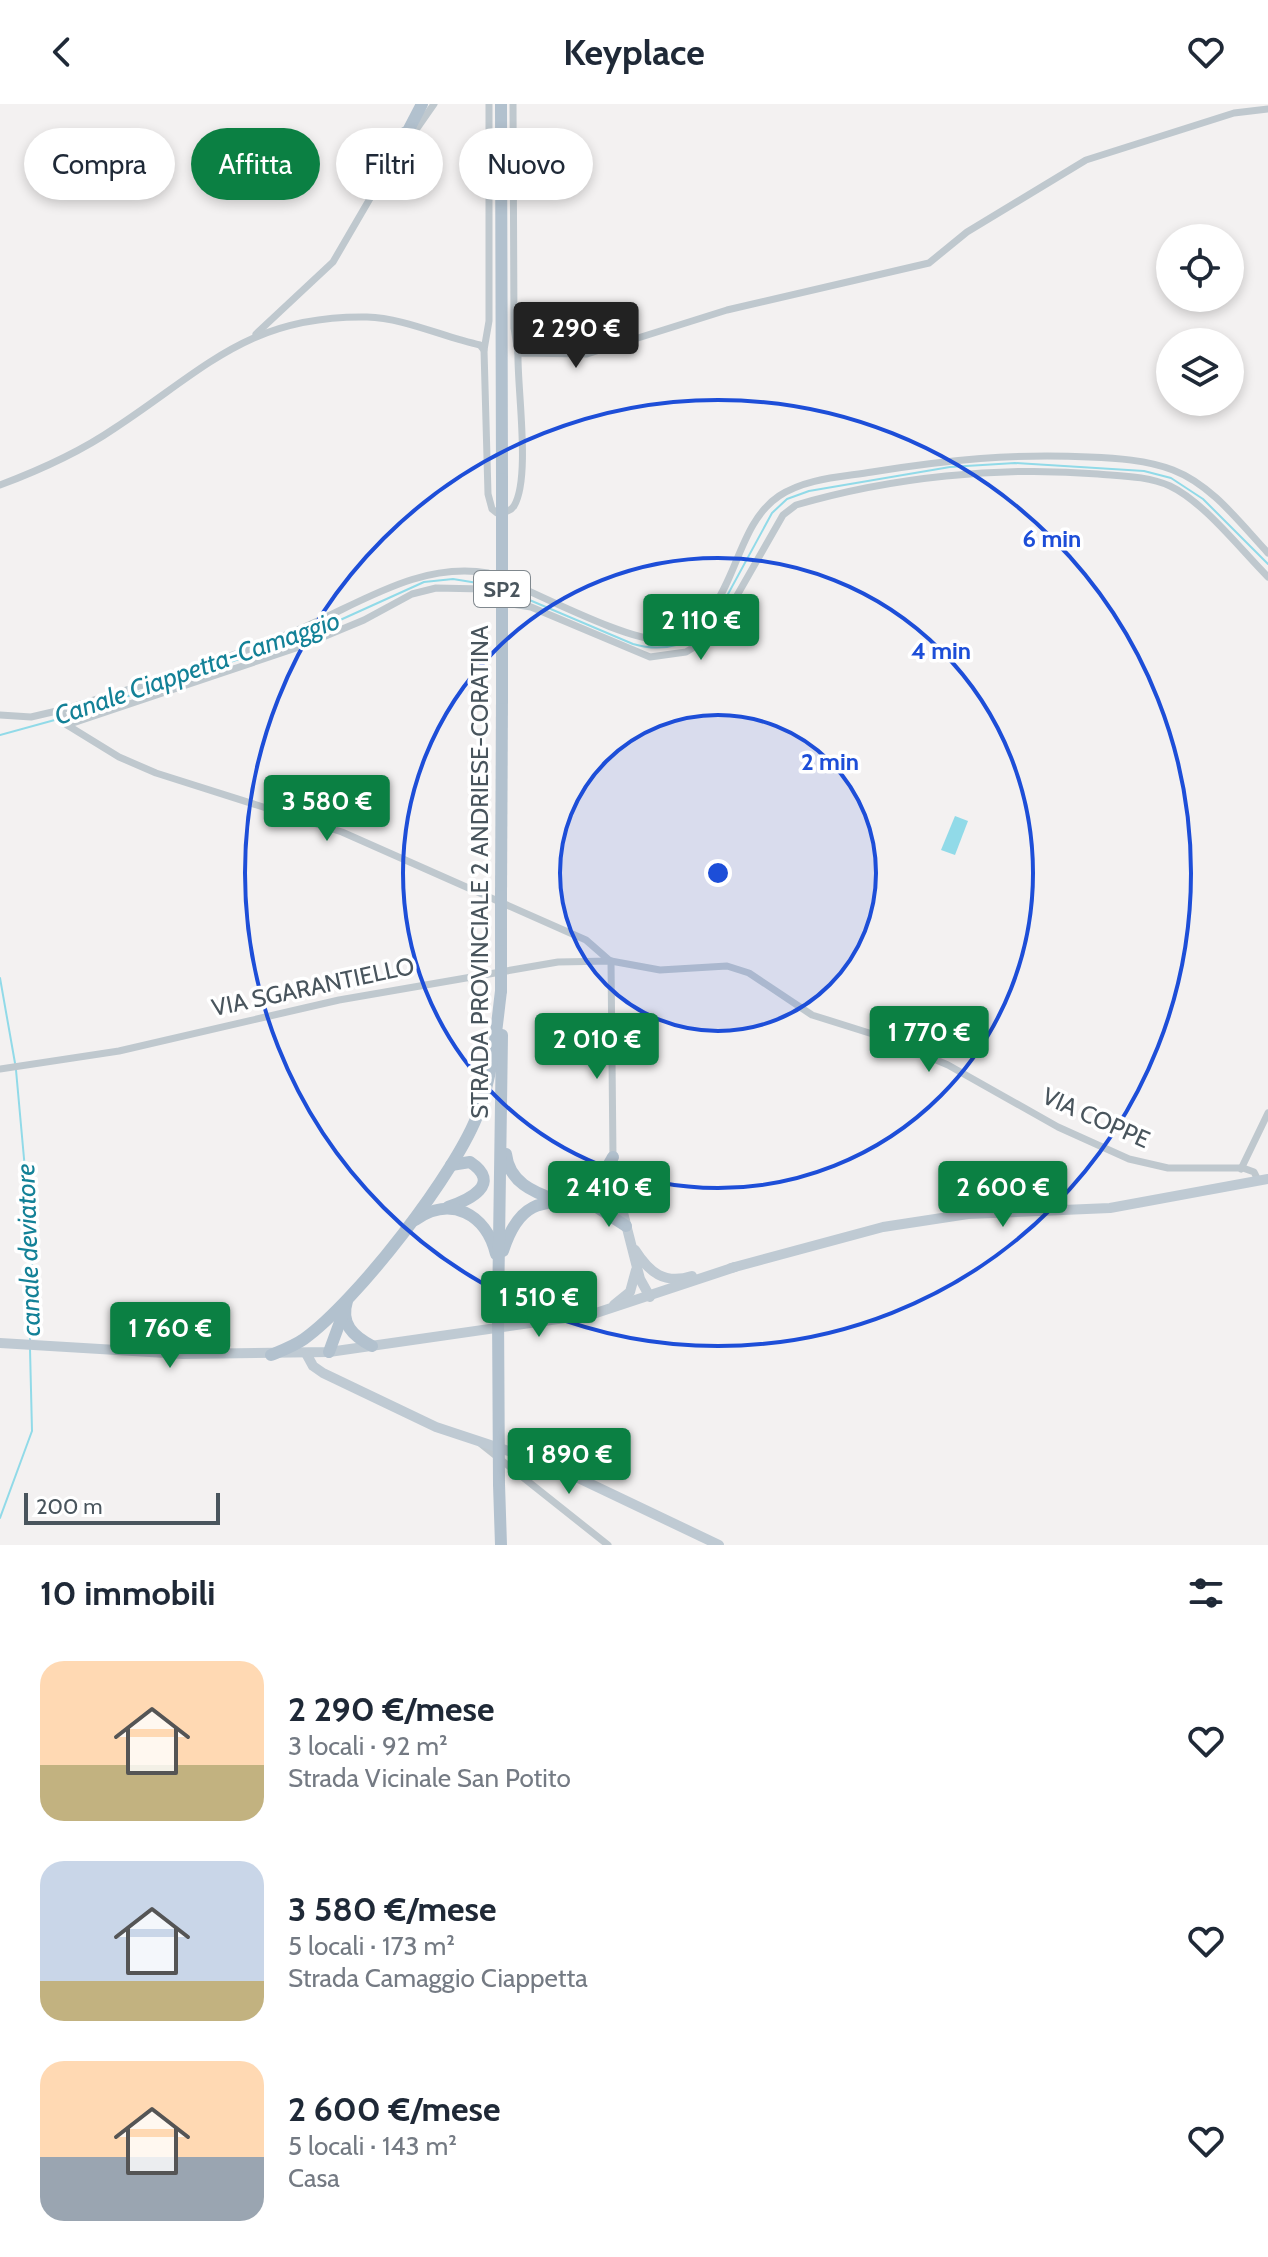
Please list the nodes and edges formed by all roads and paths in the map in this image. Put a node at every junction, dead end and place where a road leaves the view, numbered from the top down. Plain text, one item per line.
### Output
1 (422, 104) edge
2 (434, 104) edge
3 (489, 104) edge
4 (501, 104) edge
5 (513, 104) edge
6 (1268, 109) edge
7 (410, 128) edge
8 (417, 128) edge
9 (369, 200) edge
10 (253, 337) junction
11 (484, 350) junction
12 (518, 353) junction
13 (1023, 454) junction
14 (1024, 471) junction
15 (851, 475) junction
16 (0, 485) edge
17 (853, 493) junction
18 (1219, 501) junction
19 (1205, 514) junction
20 (1268, 553) edge
21 (1268, 577) edge
22 (720, 596) junction
23 (734, 604) junction
24 (353, 605) junction
25 (569, 607) junction
26 (360, 622) junction
27 (562, 622) junction
28 (188, 667) junction
29 (192, 682) junction
30 (62, 711) junction
31 (0, 715) edge
32 (66, 723) junction
33 (611, 961) junction
34 (501, 991) junction
35 (4, 1068) edge
36 (1268, 1113) edge
37 (501, 1120) junction
38 (613, 1157) junction
39 (451, 1165) junction
40 (1241, 1169) junction
41 (1263, 1180) edge
42 (619, 1197) junction
43 (588, 1199) junction
44 (562, 1200) junction
45 (448, 1207) junction
46 (410, 1223) junction
47 (626, 1226) junction
48 (499, 1265) junction
49 (642, 1266) junction
50 (735, 1267) junction
51 (650, 1297) junction
52 (346, 1304) junction
53 (604, 1311) junction
54 (323, 1324) junction
55 (0, 1343) edge
56 (372, 1346) junction
57 (329, 1352) junction
58 (271, 1355) junction
59 (307, 1355) junction
60 (477, 1441) junction
61 (514, 1451) junction
62 (513, 1470) junction
63 (501, 1545) edge
64 (608, 1545) edge
65 (719, 1545) edge

1 - 7 main road
2 - 8 street
3 - 11 street
4 - 34 main road, STRADA PROVINCIALE 2 ANDRIESE-CORATINA / SP2, bridge
5 - 12 street
6 - 12 street
9 - 10 street
10 - 11 street
10 - 16 street
11 - 12 street
13 - 14 street
13 - 15 street
13 - 18 street
14 - 17 street
14 - 19 street
15 - 17 street
15 - 22 street
17 - 23 street
18 - 19 street
18 - 20 street
19 - 21 street
22 - 23 street
22 - 25 street
23 - 27 street
24 - 25 street
24 - 26 street
24 - 28 street
25 - 27 street
26 - 27 street
26 - 29 street
28 - 29 street
28 - 30 street
29 - 32 street
30 - 31 street
30 - 32 street
32 - 33 street
33 - 35 street, VIA SGARANTIELLO
33 - 38 street
33 - 40 street, VIA COPPE
34 - 37 main road, STRADA PROVINCIALE 2 ANDRIESE-CORATINA / SP2
34 - 39 main road
36 - 40 street
37 - 44 main road
37 - 48 main road, STRADA PROVINCIALE 2 ANDRIESE-CORATINA / SP2
38 - 42 street
38 - 43 main road
39 - 45 main road
39 - 46 main road
40 - 41 street
41 - 50 main road
42 - 43 main road
42 - 47 main road
43 - 44 main road
43 - 47 main road
44 - 48 main road
45 - 46 main road
45 - 48 main road
46 - 52 main road
47 - 49 main road
48 - 63 main road, STRADA PROVINCIALE 2 ANDRIESE-CORATINA / SP2, bridge
49 - 50 main road
49 - 51 main road
49 - 53 main road
50 - 51 main road
51 - 53 main road
52 - 54 main road
52 - 56 main road
52 - 57 main road
53 - 56 main road
54 - 57 main road
54 - 58 main road
55 - 58 main road
56 - 57 main road
57 - 59 main road
58 - 59 main road
59 - 60 main road
60 - 61 main road
60 - 62 street
61 - 62 street
61 - 65 main road
62 - 64 street

